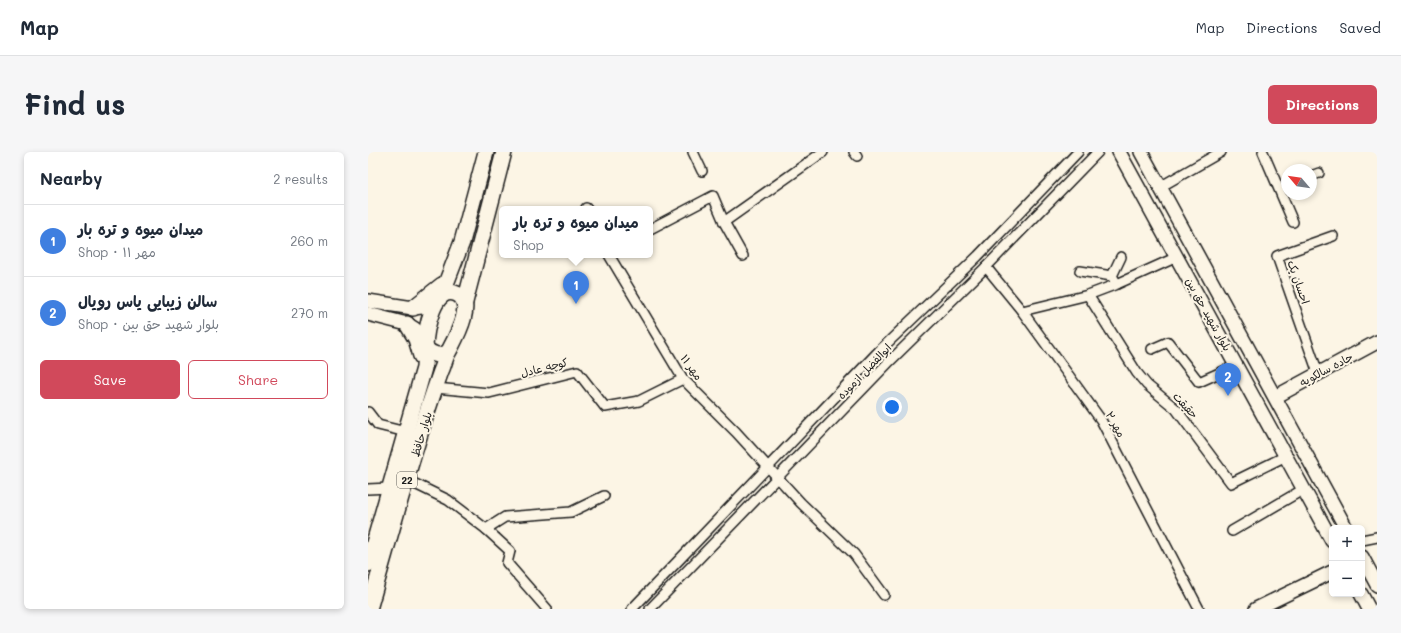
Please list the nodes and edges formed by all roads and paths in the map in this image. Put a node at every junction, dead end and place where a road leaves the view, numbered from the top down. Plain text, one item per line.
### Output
1 (486, 152) edge
2 (504, 152) edge
3 (693, 152) edge
4 (823, 152) edge
5 (1078, 152) edge
6 (1098, 152) edge
7 (1118, 152) edge
8 (1140, 152) edge
9 (1221, 152) edge
10 (1263, 152) edge
11 (702, 171) dead end
12 (1281, 182) edge
13 (1160, 187) junction
14 (1287, 200) edge
15 (724, 222) junction
16 (1293, 222) dead end
17 (653, 227) edge
18 (1333, 236) dead end
19 (743, 256) dead end
20 (1121, 257) dead end
21 (1177, 257) junction
22 (611, 258) edge
23 (986, 267) junction
24 (1080, 271) dead end
25 (1112, 276) junction
26 (448, 279) junction
27 (1118, 284) junction
28 (1088, 295) junction
29 (439, 299) junction
30 (368, 301) edge
31 (465, 302) junction
32 (413, 308) junction
33 (1022, 310) junction
34 (368, 314) edge
35 (407, 324) junction
36 (425, 341) junction
37 (1377, 342) edge
38 (1152, 349) dead end
39 (448, 352) junction
40 (1237, 365) junction
41 (424, 368) junction
42 (1318, 373) junction
43 (684, 379) junction
44 (435, 388) junction
45 (1275, 397) junction
46 (368, 412) edge
47 (406, 432) junction
48 (1286, 456) junction
49 (768, 468) junction
50 (777, 478) junction
51 (407, 480) junction
52 (390, 488) junction
53 (368, 489) edge
54 (1304, 489) junction
55 (604, 496) dead end
56 (1344, 525) edge
57 (486, 529) junction
58 (1232, 531) dead end
59 (1329, 535) edge
60 (1377, 537) edge
61 (1365, 539) edge
62 (1364, 561) edge
63 (368, 564) edge
64 (1329, 573) edge
65 (1377, 585) edge
66 (884, 595) dead end
67 (1362, 597) edge
68 (369, 609) edge
69 (547, 609) edge
70 (632, 609) edge
71 (650, 609) edge
72 (1199, 609) edge
73 (1256, 609) edge
74 (1368, 609) edge

1 - 26 main road, 22
2 - 31 main road, 22
3 - 11 street
4 - 15 street
5 - 49 street, ابوالفضل ازموده
6 - 23 street, ابوالفضل ازموده
7 - 21 main road, بلوار شهید حق بین
8 - 13 main road, بلوار شهید حق بین
9 - 13 street
10 - 12 street
13 - 45 main road, بلوار شهید حق بین
14 - 16 street
15 - 17 street
15 - 19 street
18 - 42 street, احسان یک
20 - 25 street
21 - 27 street
21 - 40 main road, بلوار شهید حق بین
22 - 43 street, مهر ۱۱
23 - 33 street, مهر ۲
23 - 50 street, ابوالفضل ازموده
24 - 25 street
25 - 27 street
26 - 29 main road, 22
26 - 32 main road
27 - 28 street
28 - 33 street
28 - 48 street, حقیقت
29 - 31 main road
29 - 32 main road
29 - 36 main road, 22
30 - 32 main road
31 - 39 main road, 22
33 - 72 street, مهر ۲
34 - 35 main road
35 - 36 main road
35 - 41 main road
36 - 39 main road
36 - 41 main road, بلوار حافظ / 22
37 - 42 main road, جاده سالکویه
38 - 40 street
39 - 44 main road, بلوار حافظ / 22
40 - 48 main road, بلوار شهید حق بین
41 - 47 main road, بلوار حافظ / 22
42 - 45 main road, جاده سالکویه
43 - 44 street, کوچه عادل
43 - 49 street, مهر ۱۱
44 - 51 main road, بلوار حافظ / 22
45 - 56 main road, بلوار شهید حق بین
46 - 47 street
47 - 52 main road, بلوار حافظ / 22
48 - 54 main road, بلوار شهید حق بین
49 - 50 street, مهر ۱۱
49 - 70 street, ابوالفضل ازموده
50 - 66 street, مهر ۱۱
50 - 71 street, ابوالفضل ازموده
51 - 57 street
51 - 68 main road, بلوار حافظ / 22
52 - 53 street
52 - 63 main road, بلوار حافظ / 22
54 - 58 street
54 - 59 main road, بلوار شهید حق بین
55 - 57 street
57 - 69 street
60 - 61 street
62 - 65 main road
64 - 73 main road
67 - 74 main road

